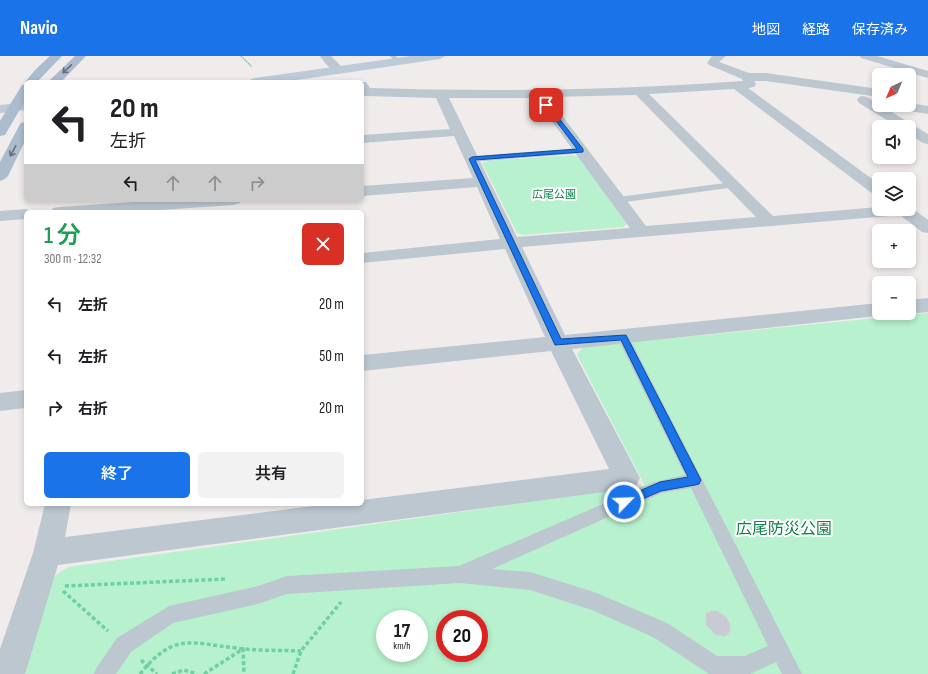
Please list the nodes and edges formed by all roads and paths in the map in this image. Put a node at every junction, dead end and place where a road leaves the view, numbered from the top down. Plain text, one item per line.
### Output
1 (57, 56) edge
2 (81, 56) edge
3 (325, 56) edge
4 (440, 56) edge
5 (721, 56) edge
6 (865, 56) edge
7 (395, 59) edge
8 (355, 68) junction
9 (340, 71) junction
10 (928, 75) edge
11 (33, 80) edge
12 (56, 80) edge
13 (270, 80) edge
14 (359, 80) edge
15 (745, 82) junction
16 (364, 88) edge
17 (638, 90) junction
18 (872, 92) edge
19 (538, 93) junction
20 (24, 94) edge
21 (441, 95) junction
22 (916, 98) edge
23 (863, 100) junction
24 (928, 100) edge
25 (872, 101) edge
26 (20, 107) edge
27 (916, 108) edge
28 (0, 109) edge
29 (928, 110) edge
30 (895, 120) edge
31 (24, 130) edge
32 (0, 132) edge
33 (459, 132) junction
34 (916, 133) edge
35 (364, 139) edge
36 (928, 140) edge
37 (581, 151) junction
38 (472, 159) junction
39 (0, 176) edge
40 (483, 182) junction
41 (733, 185) junction
42 (872, 185) edge
43 (364, 191) edge
44 (618, 200) junction
45 (199, 202) edge
46 (928, 207) edge
47 (916, 208) edge
48 (122, 210) edge
49 (872, 212) edge
50 (24, 214) edge
51 (0, 216) edge
52 (913, 216) edge
53 (769, 221) junction
54 (928, 228) edge
55 (642, 232) junction
56 (511, 243) junction
57 (364, 258) edge
58 (928, 304) edge
59 (916, 306) edge
60 (872, 311) edge
61 (623, 337) junction
62 (558, 342) junction
63 (364, 363) edge
64 (24, 399) edge
65 (0, 402) edge
66 (695, 480) junction
67 (58, 506) edge
68 (47, 553) junction
69 (460, 574) junction
70 (235, 578) dead end
71 (365, 579) junction
72 (58, 587) dead end
73 (243, 650) junction
74 (780, 650) junction
75 (301, 651) junction
76 (720, 670) edge
77 (8, 674) edge
78 (104, 674) edge
79 (140, 674) edge
80 (172, 674) edge
81 (197, 674) edge
82 (204, 674) edge
83 (244, 674) edge
84 (293, 674) edge
85 (792, 674) edge

1 - 11 main road
2 -> 12 main road
3 - 9 street
4 - 7 street
5 - 15 street
6 - 10 street
7 - 8 street
8 - 9 street
8 - 14 street
9 - 13 street
15 - 17 street
15 - 18 street
15 - 23 street
15 - 42 street
16 - 21 street
17 - 19 street
17 - 41 street
19 - 21 street
19 - 37 street
20 - 26 main road
21 - 33 street
22 - 24 street
23 - 25 street
23 - 30 street
26 - 28 street
26 - 32 main road
27 - 29 street
31 -> 39 main road
33 - 35 street
33 - 38 street
34 - 36 street
37 - 38 lane
37 - 44 street
38 - 40 street
40 - 43 street
40 - 56 street
41 - 44 lane
41 - 53 street
44 - 55 street
45 - 48 street
46 - 47 street
49 - 53 street
50 - 51 street
52 - 54 street
53 - 55 street
55 - 56 street
56 - 57 street
56 - 62 street
58 - 59 street
60 - 61 street
61 - 62 street
61 - 66 lane
62 - 63 street
62 - 68 street
64 - 65 street
66 - 69 lane
66 - 74 lane
67 - 68 street
68 - 77 street
69 - 71 lane
69 - 76 lane
70 - 72 path
71 - 75 path
71 - 78 lane
73 - 75 path
73 - 79 path
73 - 82 path
73 - 83 path
74 - 76 lane
74 - 85 lane
75 - 84 path
80 - 81 path

